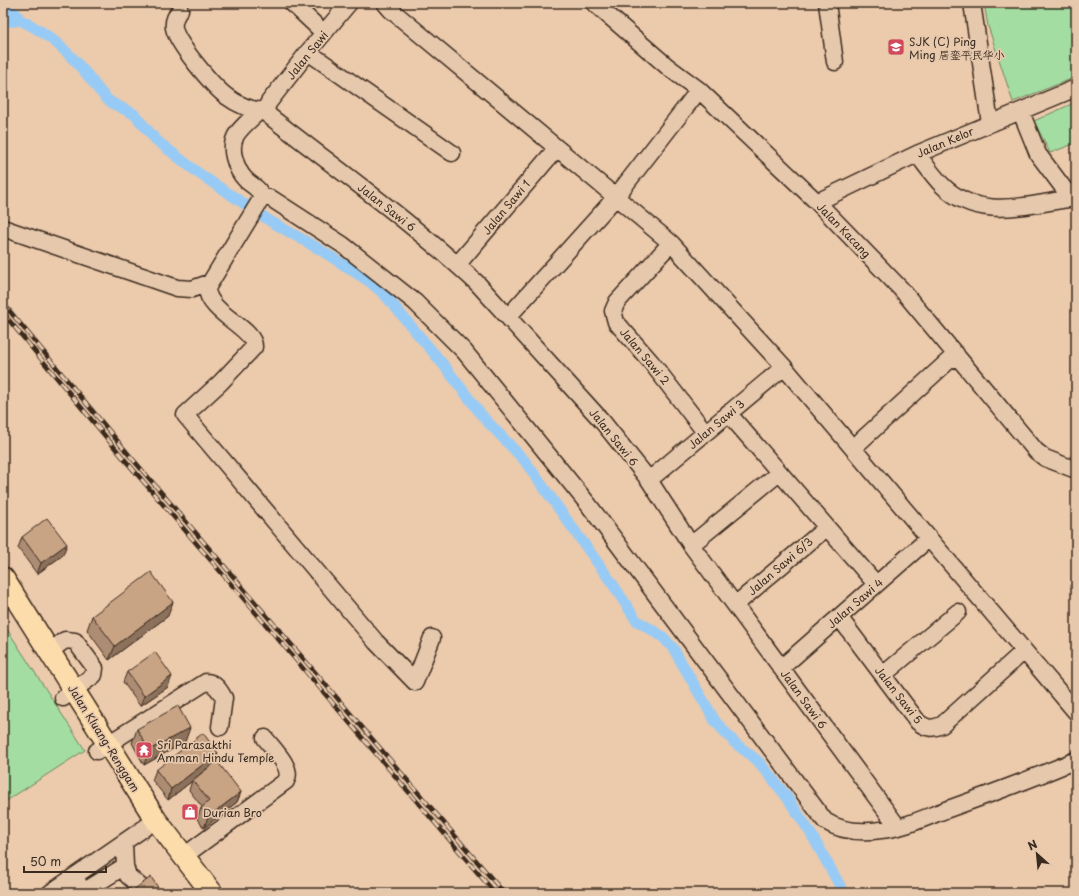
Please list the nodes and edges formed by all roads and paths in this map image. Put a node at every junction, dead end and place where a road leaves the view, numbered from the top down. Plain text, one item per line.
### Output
1 (292, 3) edge
2 (349, 3) edge
3 (385, 3) edge
4 (594, 3) edge
5 (827, 3) edge
6 (972, 3) edge
7 (180, 10) dead end
8 (324, 33) junction
9 (308, 52) junction
10 (835, 62) dead end
11 (1076, 88) edge
12 (699, 90) junction
13 (264, 110) junction
14 (1021, 112) junction
15 (990, 123) junction
16 (556, 149) junction
17 (452, 153) dead end
18 (917, 154) junction
19 (615, 198) junction
20 (1074, 198) edge
21 (817, 202) junction
22 (257, 205) junction
23 (3, 228) edge
24 (671, 243) junction
25 (457, 265) junction
26 (209, 283) junction
27 (508, 317) junction
28 (956, 354) junction
29 (784, 367) junction
30 (728, 413) junction
31 (705, 432) junction
32 (853, 448) junction
33 (1076, 470) edge
34 (779, 473) junction
35 (649, 480) junction
36 (826, 528) junction
37 (928, 539) junction
38 (691, 545) junction
39 (3, 578) edge
40 (876, 584) junction
41 (3, 604) edge
42 (735, 605) junction
43 (958, 612) dead end
44 (839, 617) junction
45 (432, 638) dead end
46 (50, 651) junction
47 (1024, 651) junction
48 (781, 668) junction
49 (883, 675) junction
50 (69, 694) junction
51 (1076, 712) edge
52 (220, 727) dead end
53 (265, 738) dead end
54 (102, 748) junction
55 (1076, 760) edge
56 (152, 823) junction
57 (898, 827) junction
58 (124, 843) junction
59 (184, 856) junction
60 (125, 866) junction
61 (75, 877) junction
62 (84, 892) edge
63 (50, 893) edge
64 (148, 893) edge
65 (193, 893) edge
66 (212, 893) edge

1 - 8 street
2 - 8 street, Jalan Sawi
3 - 16 street
4 - 12 street, Jalan Kacang
5 - 10 street
6 - 15 street
7 - 13 street, Jalan Sawi 6
8 - 9 street, Jalan Sawi
9 - 13 street, Jalan Sawi
9 - 17 street
11 - 14 street, Jalan Kelor
12 - 19 street
12 - 21 street, Jalan Kacang
13 - 22 street, Jalan Sawi
13 - 25 street, Jalan Sawi 6
14 - 15 street, Jalan Kelor
14 - 20 street
15 - 18 street, Jalan Kelor
16 - 19 street
16 - 25 street, Jalan Sawi 1
18 - 20 street
18 - 21 street, Jalan Kelor
19 - 24 street
19 - 27 street
21 - 28 street, Jalan Kacang
22 - 26 street
22 - 57 street
23 - 26 street
24 - 29 street
24 - 31 street, Jalan Sawi 2
25 - 27 street, Jalan Sawi 6
26 - 45 street
27 - 35 street, Jalan Sawi 6
28 - 32 street
28 - 33 street, Jalan Kacang
29 - 30 street, Jalan Sawi 3
29 - 32 street
30 - 31 street, Jalan Sawi 3
30 - 34 street
31 - 35 street, Jalan Sawi 3
32 - 37 street
34 - 36 street
34 - 38 street
35 - 38 street, Jalan Sawi 6
36 - 40 street
36 - 42 street, Jalan Sawi 6/3
37 - 40 street, Jalan Sawi 4
37 - 47 street
38 - 42 street, Jalan Sawi 6
39 - 46 main road, Jalan Kluang-Renggam
40 - 44 street, Jalan Sawi 4
41 - 50 main road, Jalan Kluang-Renggam
42 - 48 street, Jalan Sawi 6
43 - 49 street
44 - 48 street, Jalan Sawi 4
44 - 49 street, Jalan Sawi 5
46 - 50 main road, Jalan Kluang-Renggam
46 - 50 street
47 - 49 street, Jalan Sawi 5
47 - 51 street
48 - 57 street, Jalan Sawi 6
50 - 54 main road, Jalan Kluang-Renggam
52 - 54 street
53 - 59 street
54 - 56 main road, Jalan Kluang-Renggam
55 - 57 street
56 - 58 street
56 - 59 main road, Jalan Kluang-Renggam
56 - 65 main road, Jalan Kluang-Renggam
58 - 60 street
58 - 61 street
59 - 66 main road, Jalan Kluang-Renggam
60 - 62 street
60 - 64 street
61 - 62 street
61 - 63 street

